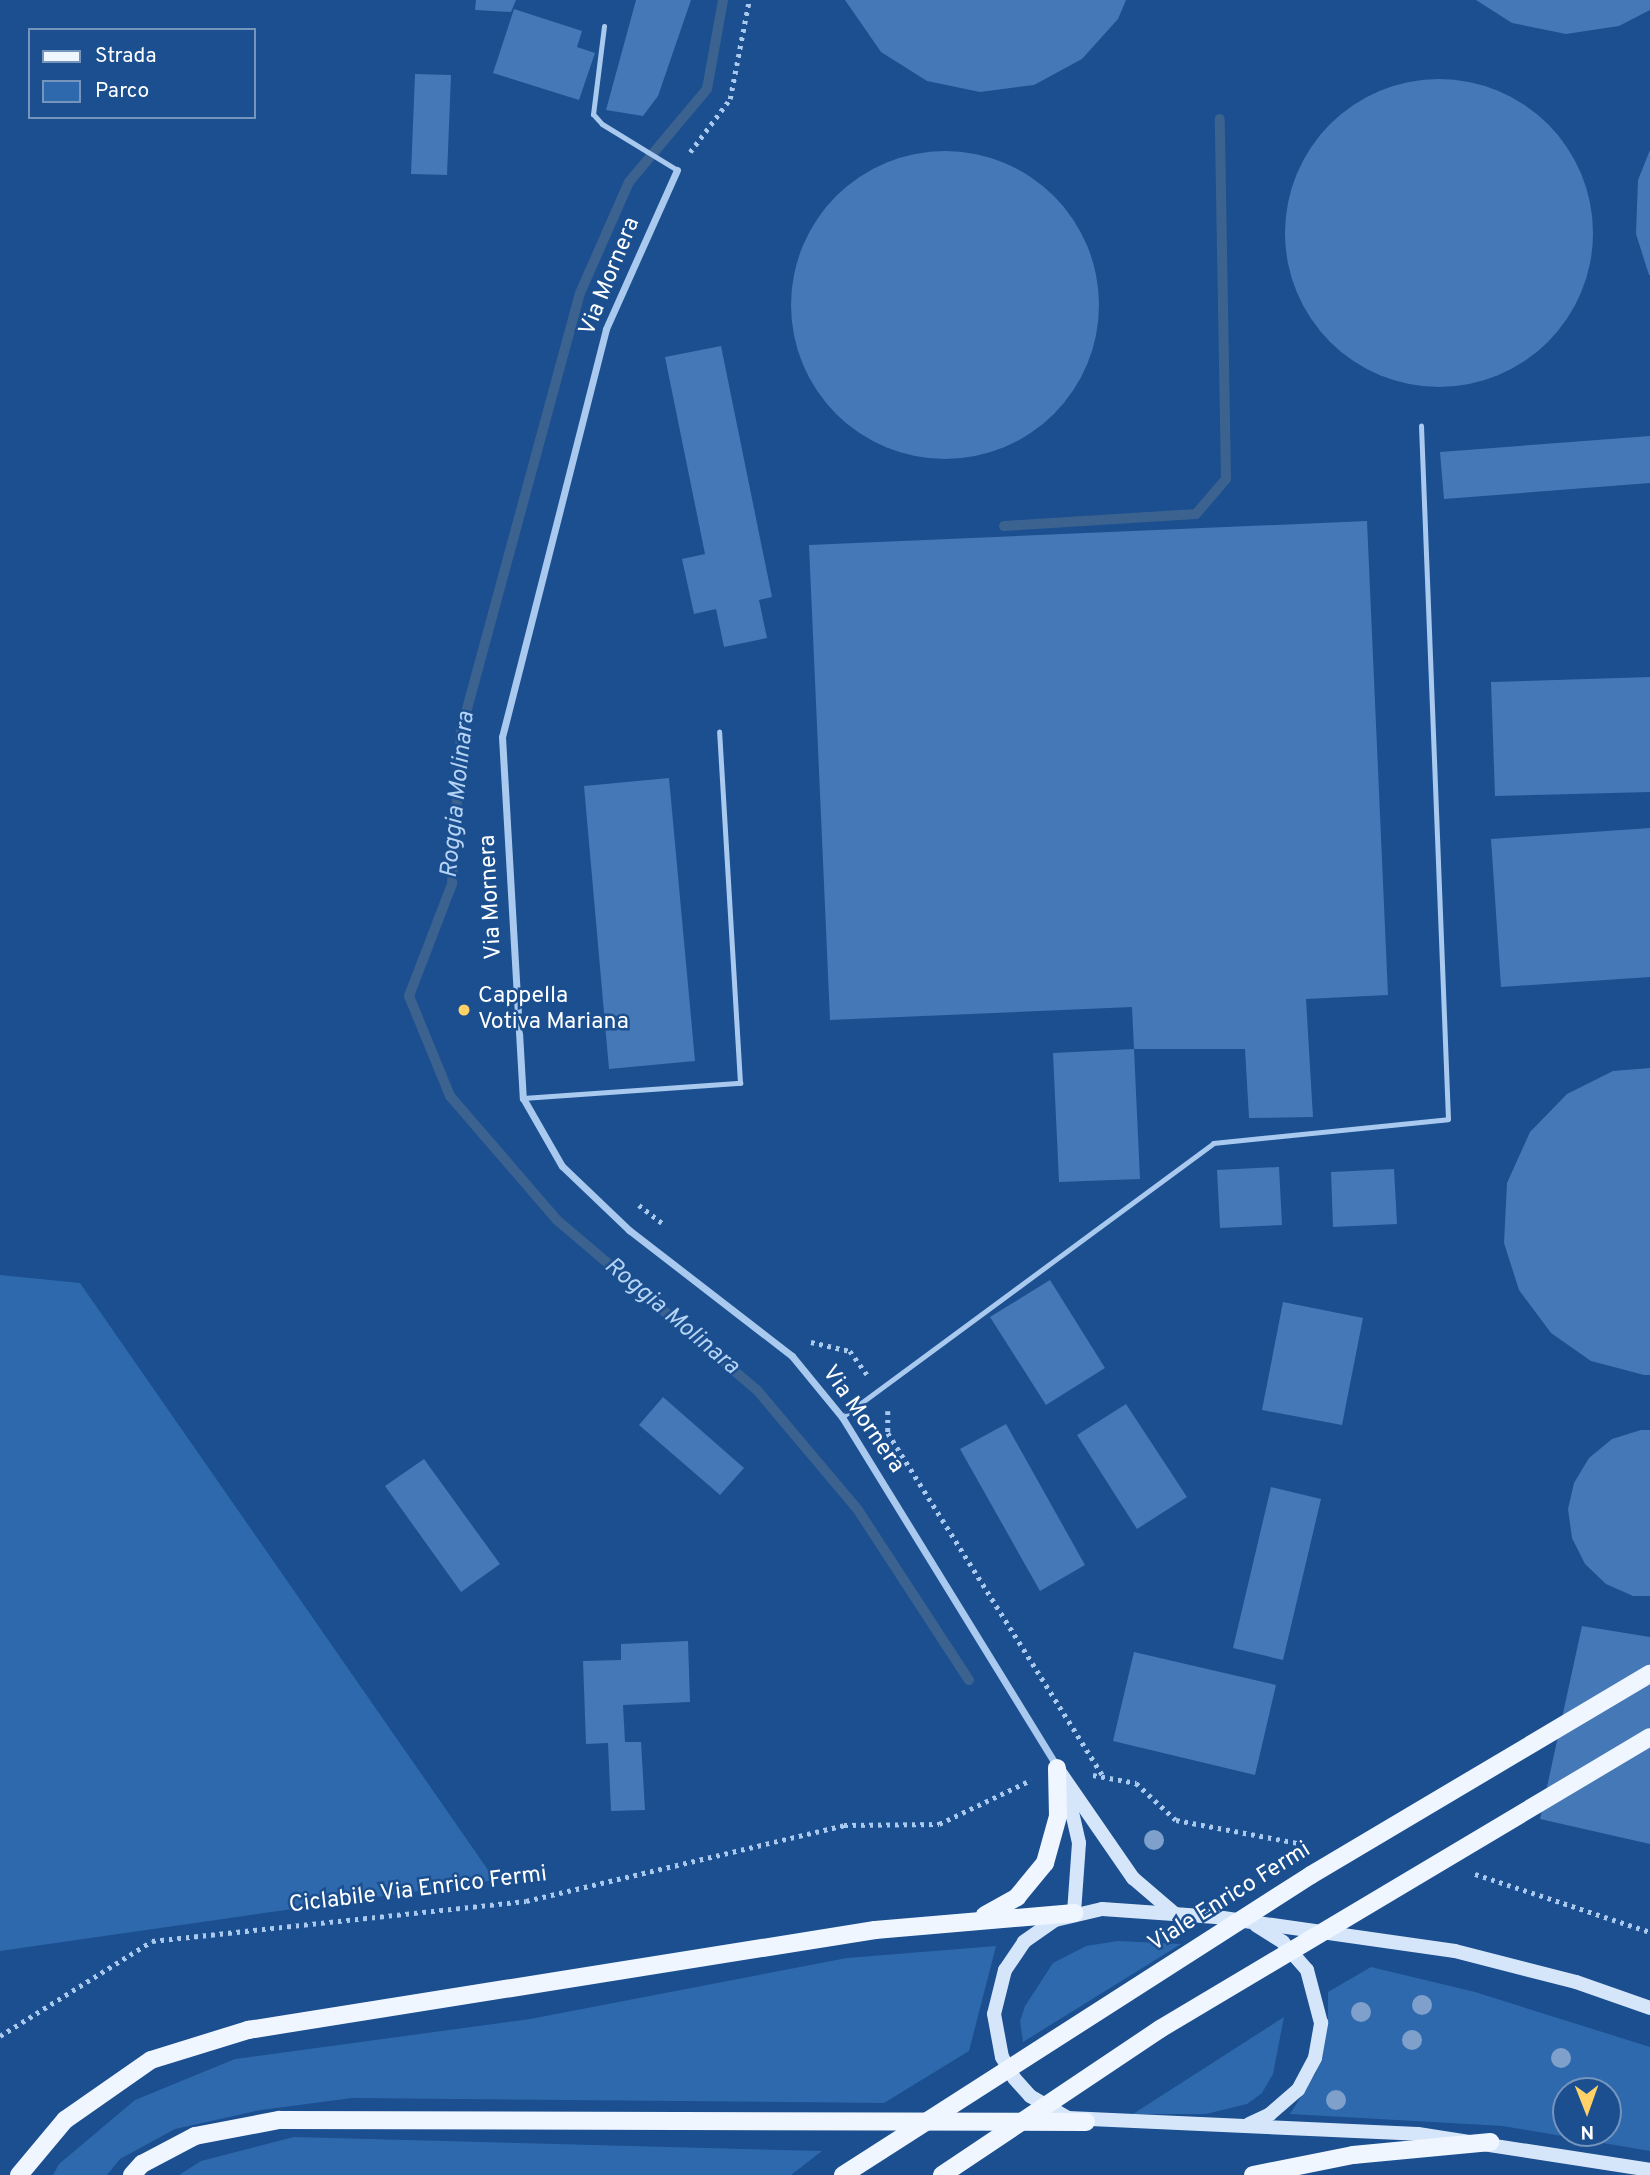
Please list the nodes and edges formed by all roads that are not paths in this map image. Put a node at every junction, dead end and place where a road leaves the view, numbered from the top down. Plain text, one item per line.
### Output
1 (604, 26) dead end
2 (677, 170) joint
3 (1421, 426) dead end
4 (719, 732) dead end
5 (523, 1098) junction
6 (842, 1417) junction
7 (1650, 1674) edge
8 (1650, 1737) edge
9 (1057, 1768) junction
10 (1074, 1913) junction
11 (1176, 1914) junction
12 (975, 1920) junction
13 (1251, 1922) junction
14 (1650, 2008) edge
15 (1086, 2122) junction
16 (1241, 2126) junction
17 (1490, 2142) junction
18 (1650, 2170) edge
19 (19, 2175) edge
20 (132, 2175) edge
21 (843, 2175) edge
22 (942, 2175) edge
23 (1253, 2175) edge

1 - 2 lane
2 - 5 street, Via Mornera
3 - 6 lane
4 - 5 lane
5 - 6 street, Via Mornera
6 - 9 street, Via Mornera
7 - 21 main road, Viale Enrico Fermi, bridge
8 - 22 main road, bridge
9 - 10 street
9 - 11 street
9 - 12 main road
10 - 11 street
10 - 12 main road
10 - 15 street
11 - 13 street
12 - 19 main road
13 - 14 street
13 - 16 street
15 - 16 street
15 - 20 main road
16 - 17 street
17 - 18 street
17 - 23 main road

